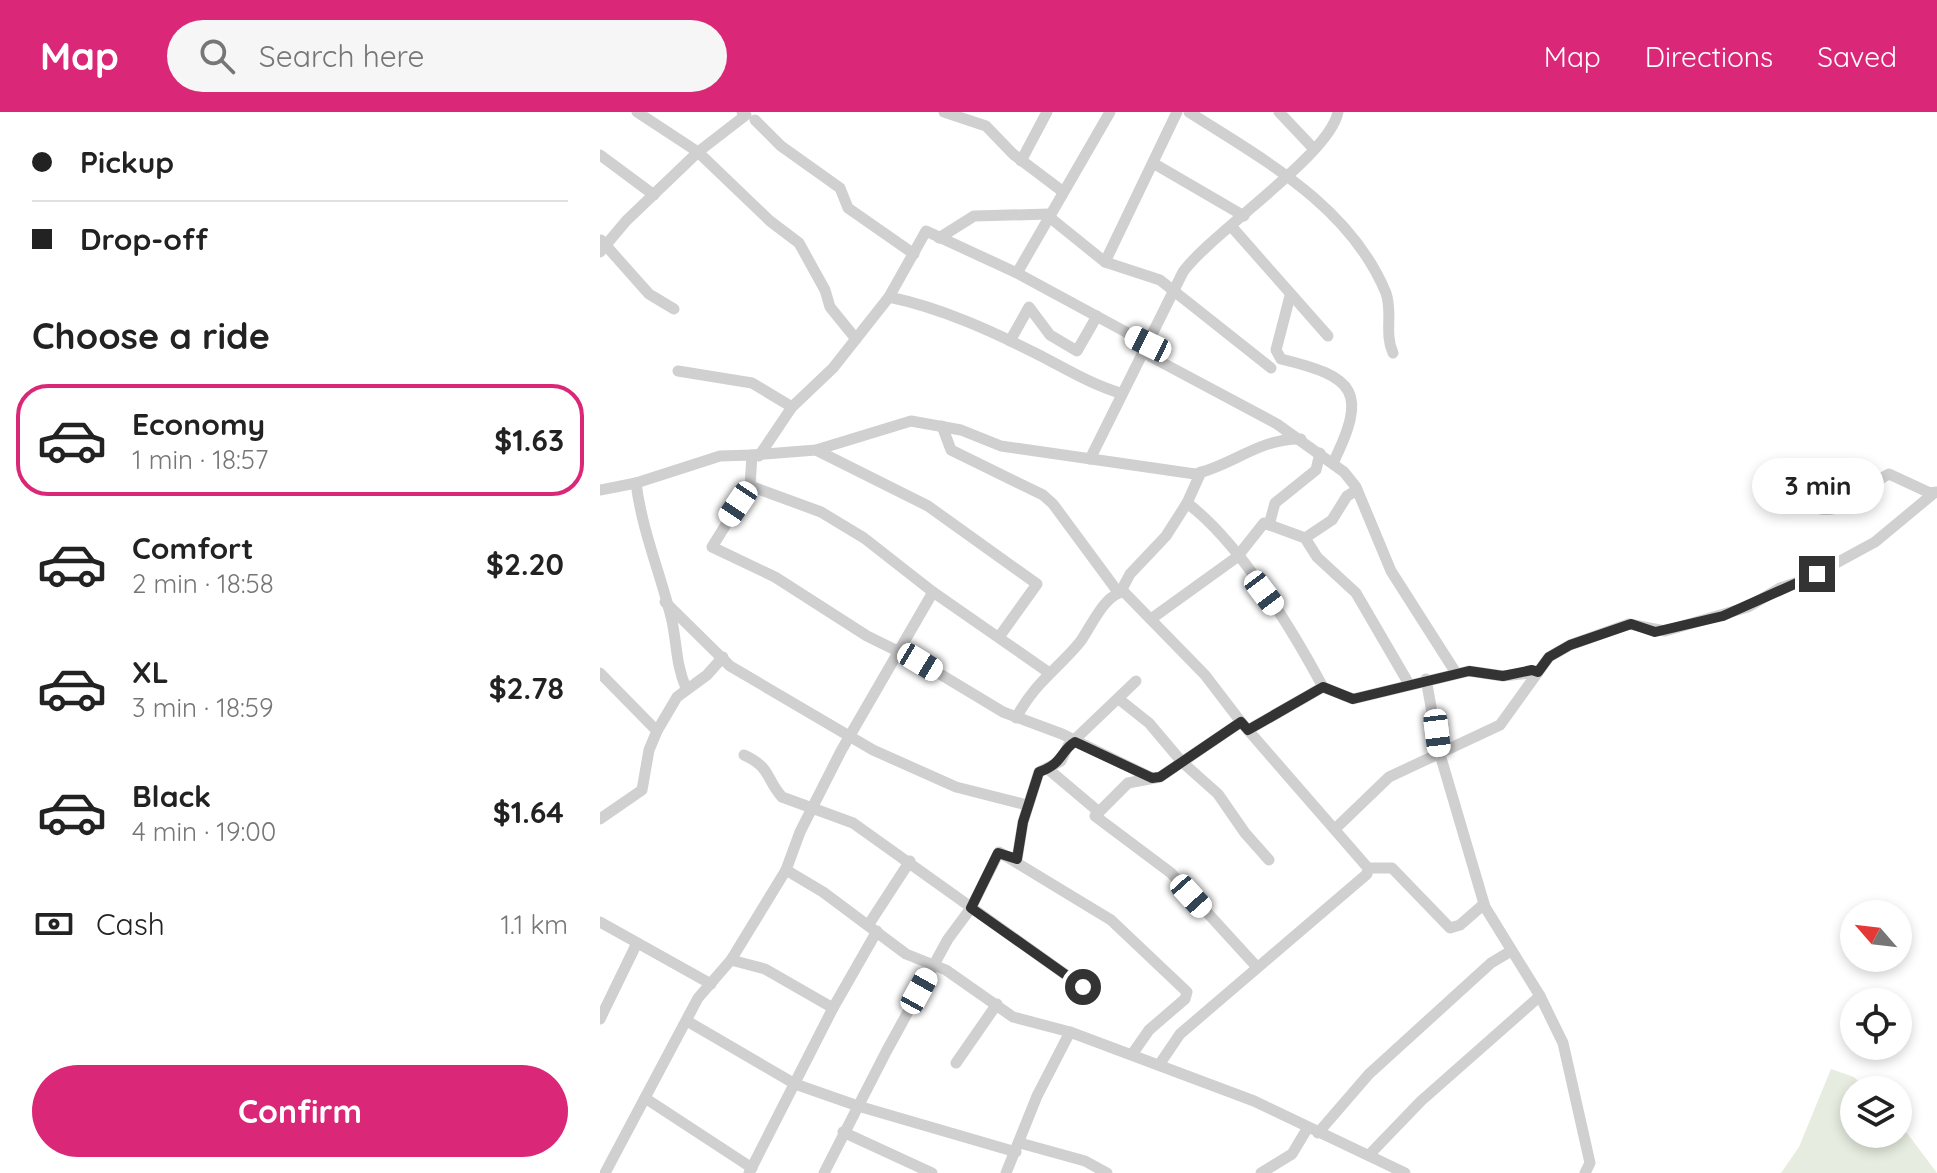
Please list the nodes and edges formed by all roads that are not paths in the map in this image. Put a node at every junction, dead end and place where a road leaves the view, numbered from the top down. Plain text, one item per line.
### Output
1 (637, 112) edge
2 (944, 112) edge
3 (1047, 112) edge
4 (1110, 112) edge
5 (1177, 112) edge
6 (1189, 112) edge
7 (1279, 112) edge
8 (1338, 112) edge
9 (751, 115) edge
10 (1313, 148) junction
11 (698, 152) junction
12 (600, 155) edge
13 (1021, 161) junction
14 (1153, 163) junction
15 (1284, 176) junction
16 (1062, 191) junction
17 (654, 195) junction
18 (1048, 215) junction
19 (1244, 216) junction
20 (1231, 226) junction
21 (939, 238) junction
22 (602, 245) edge
23 (914, 254) junction
24 (1105, 262) junction
25 (1017, 273) junction
26 (1175, 292) junction
27 (1290, 296) junction
28 (889, 297) junction
29 (674, 309) dead end
30 (1097, 316) junction
31 (1328, 336) dead end
32 (856, 339) junction
33 (1010, 341) junction
34 (1146, 348) junction
35 (1393, 353) dead end
36 (1271, 368) dead end
37 (678, 371) dead end
38 (1120, 393) junction
39 (792, 407) junction
40 (942, 426) junction
41 (1301, 439) junction
42 (816, 450) junction
43 (1320, 453) junction
44 (756, 456) junction
45 (1090, 459) junction
46 (1333, 463) junction
47 (1798, 466) dead end
48 (1201, 472) junction
49 (636, 483) junction
50 (750, 486) junction
51 (600, 490) edge
52 (1357, 490) junction
53 (1935, 492) edge
54 (1187, 503) junction
55 (1269, 525) junction
56 (1305, 538) junction
57 (1237, 557) junction
58 (933, 592) junction
59 (1119, 592) junction
60 (665, 602) junction
61 (1151, 619) junction
62 (999, 637) junction
63 (896, 653) junction
64 (723, 657) junction
65 (1048, 672) junction
66 (1538, 672) junction
67 (600, 673) edge
68 (1456, 673) junction
69 (1426, 679) junction
70 (1136, 681) dead end
71 (1409, 684) junction
72 (1323, 687) junction
73 (686, 688) junction
74 (1120, 700) junction
75 (1016, 718) junction
76 (1244, 726) junction
77 (657, 731) junction
78 (850, 735) junction
79 (1075, 742) junction
80 (1439, 751) junction
81 (744, 755) dead end
82 (1182, 762) junction
83 (1048, 769) junction
84 (1152, 778) junction
85 (1027, 805) junction
86 (812, 808) junction
87 (1099, 812) junction
88 (600, 819) edge
89 (1336, 828) junction
90 (1017, 859) junction
91 (1269, 860) dead end
92 (910, 861) junction
93 (1368, 868) junction
94 (786, 870) junction
95 (1484, 904) junction
96 (971, 908) junction
97 (600, 922) edge
98 (873, 928) junction
99 (637, 943) junction
100 (1511, 951) junction
101 (731, 960) junction
102 (934, 966) junction
103 (1256, 966) junction
104 (711, 984) junction
105 (1083, 987) dead end
106 (1540, 996) junction
107 (997, 1004) junction
108 (833, 1008) junction
109 (600, 1019) edge
110 (687, 1021) junction
111 (1070, 1032) junction
112 (1133, 1053) junction
113 (956, 1063) dead end
114 (1159, 1065) junction
115 (795, 1084) junction
116 (645, 1098) junction
117 (858, 1106) junction
118 (1313, 1131) junction
119 (843, 1132) junction
120 (1018, 1148) junction
121 (1369, 1155) junction
122 (750, 1170) edge
123 (605, 1173) edge
124 (824, 1173) edge
125 (932, 1173) edge
126 (1006, 1173) edge
127 (1107, 1173) edge
128 (1261, 1173) edge
129 (1405, 1173) edge
130 (1585, 1173) edge

1 - 11 street
2 - 13 street
3 - 13 street
4 - 16 street
5 - 14 street
6 - 15 street
7 - 10 street
8 - 10 street
9 - 11 street
9 - 23 street
10 - 15 street
11 - 17 street
11 - 32 street
12 - 17 street
13 - 16 street
14 - 19 street
14 - 24 street
15 - 19 street
15 - 35 street
16 - 18 street
17 - 22 street
18 - 21 street
18 - 24 street
18 - 25 street
19 - 20 street
20 - 26 street
20 - 27 street
21 - 23 street
21 - 25 street
22 - 29 street
23 - 28 street
24 - 26 street
25 - 30 street
26 - 34 street
26 - 36 street
27 - 31 street
27 - 46 street
28 - 32 street
28 - 33 street
30 - 33 street
30 - 34 street
32 - 39 street
33 - 38 street
34 - 38 street
34 - 41 street
37 - 39 street
38 - 45 street
39 - 44 street
40 - 42 street
40 - 45 street
40 - 59 street
41 - 43 street
41 - 48 street
42 - 44 street
42 - 62 street
43 - 46 street
43 - 55 street
44 - 49 street
44 - 50 street
45 - 48 street
46 - 52 street
47 - 53 street
48 - 54 street
49 - 51 street
49 - 60 street
50 - 58 street
50 - 63 street
52 - 56 street
52 - 68 street
53 - 66 street
54 - 57 street
54 - 59 street
55 - 56 street
55 - 57 street
56 - 71 street
57 - 61 street
57 - 72 street
58 - 62 street
58 - 63 street
59 - 61 street
59 - 65 street
60 - 64 street
60 - 73 street
61 - 76 street
62 - 65 street
63 - 75 street
63 - 78 street
64 - 73 street
64 - 78 street
65 - 75 street
66 - 68 street
66 - 80 street
67 - 77 street
68 - 69 street
69 - 71 street
69 - 80 street
70 - 74 street
71 - 72 street
72 - 76 street
73 - 77 street
74 - 79 street
74 - 82 street
75 - 79 street
76 - 82 street
76 - 89 street
77 - 88 street
78 - 85 street
78 - 86 street
79 - 83 street
79 - 84 street
80 - 89 street
80 - 95 street
81 - 86 street
82 - 84 street
82 - 91 street
83 - 85 street
83 - 87 street
84 - 87 street
85 - 90 street
86 - 92 street
86 - 94 street
87 - 103 street
89 - 93 street
90 - 96 street
90 - 112 street
92 - 96 street
92 - 98 street
93 - 95 street
93 - 103 street
94 - 98 street
94 - 101 street
95 - 100 street
96 - 102 street
96 - 105 street
97 - 99 street
98 - 102 street
98 - 108 street
99 - 104 street
99 - 109 street
100 - 106 street
100 - 118 street
101 - 104 street
101 - 108 street
102 - 107 street
102 - 117 street
103 - 114 street
104 - 110 street
106 - 121 street
106 - 130 street
107 - 111 street
107 - 113 street
108 - 115 street
110 - 115 street
110 - 116 street
111 - 112 street
111 - 120 street
112 - 114 street
114 - 118 street
115 - 117 street
115 - 122 street
116 - 122 street
116 - 123 street
117 - 119 street
117 - 120 street
118 - 121 street
118 - 128 street
119 - 124 street
119 - 125 street
120 - 126 street
120 - 127 street
121 - 129 street

